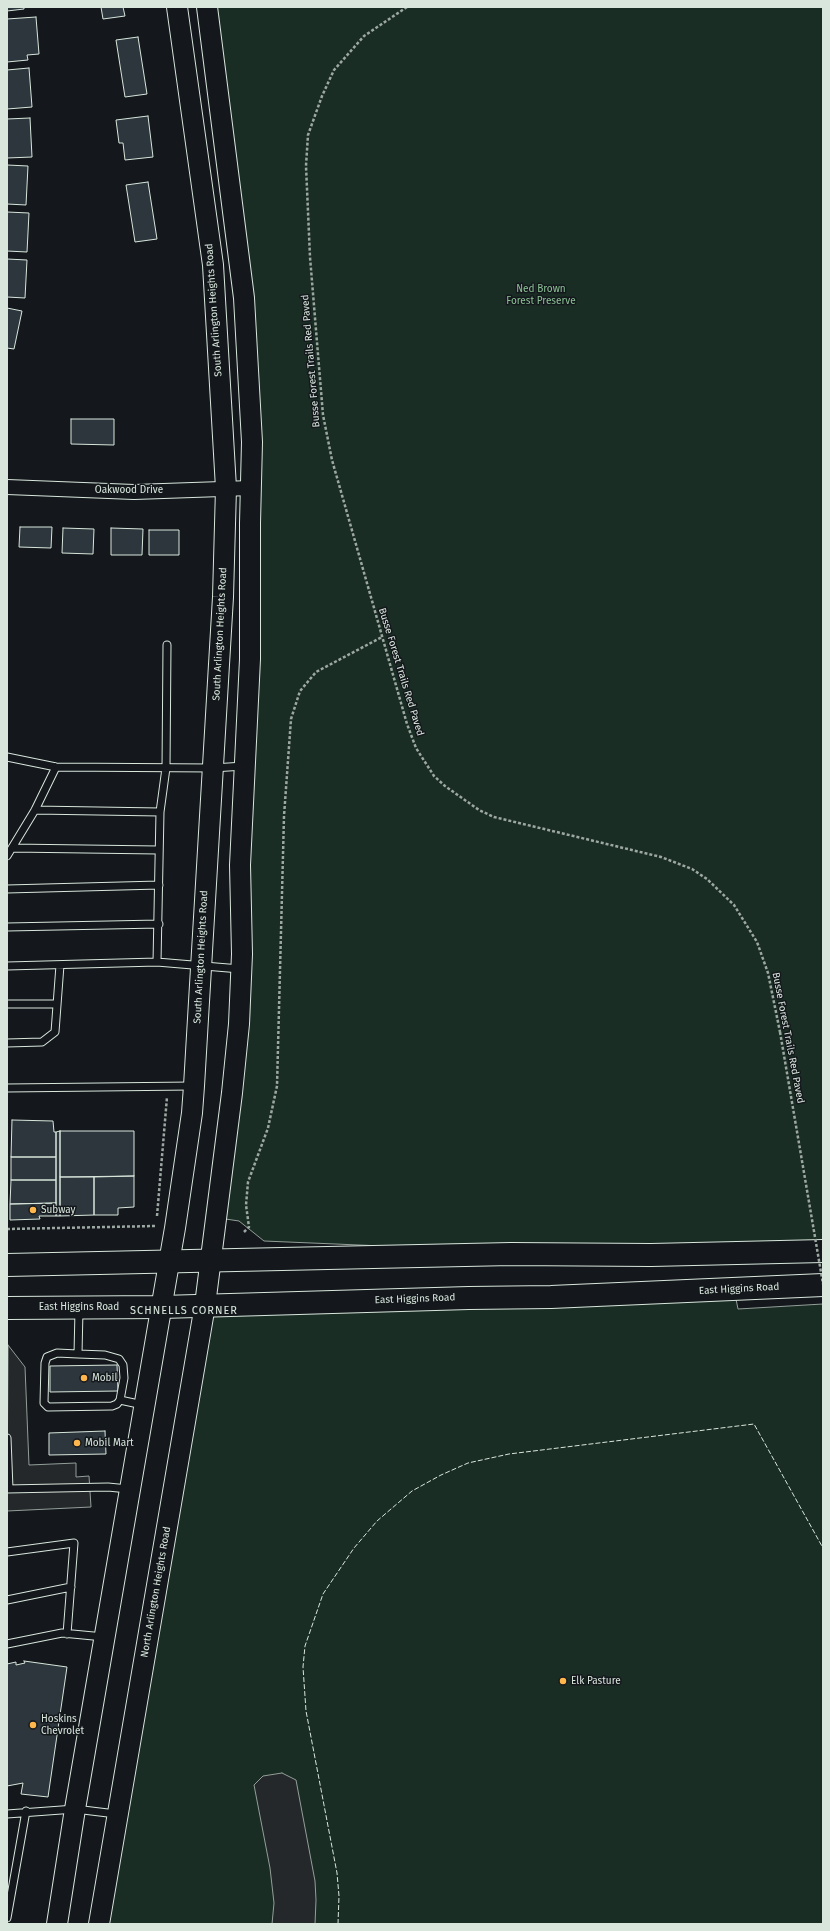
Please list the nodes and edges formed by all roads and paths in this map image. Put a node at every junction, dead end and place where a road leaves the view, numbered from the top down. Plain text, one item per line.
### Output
1 (177, 7) edge
2 (206, 7) edge
3 (399, 7) edge
4 (407, 7) edge
5 (401, 10) junction
6 (7, 487) edge
7 (226, 488) junction
8 (251, 488) junction
9 (382, 637) junction
10 (167, 645) dead end
11 (7, 757) edge
12 (245, 766) junction
13 (56, 767) junction
14 (166, 768) junction
15 (213, 768) junction
16 (35, 810) junction
17 (160, 812) junction
18 (12, 848) junction
19 (158, 850) junction
20 (7, 856) edge
21 (158, 885) junction
22 (7, 889) edge
23 (158, 924) junction
24 (7, 927) edge
25 (157, 962) junction
26 (60, 965) junction
27 (200, 965) junction
28 (7, 966) edge
29 (241, 969) junction
30 (7, 1004) edge
31 (57, 1004) junction
32 (7, 1043) edge
33 (168, 1086) junction
34 (194, 1086) junction
35 (7, 1088) edge
36 (7, 1229) edge
37 (244, 1232) dead end
38 (823, 1251) edge
39 (170, 1261) junction
40 (211, 1261) junction
41 (7, 1266) edge
42 (823, 1285) edge
43 (205, 1305) junction
44 (162, 1307) junction
45 (7, 1308) edge
46 (79, 1308) junction
47 (78, 1354) junction
48 (120, 1400) junction
49 (145, 1405) junction
50 (7, 1438) edge
51 (8, 1489) edge
52 (130, 1490) junction
53 (7, 1552) edge
54 (71, 1587) junction
55 (7, 1600) edge
56 (67, 1634) junction
57 (104, 1637) junction
58 (7, 1644) edge
59 (74, 1809) junction
60 (26, 1811) junction
61 (7, 1814) edge
62 (118, 1814) junction
63 (7, 1918) edge
64 (57, 1924) edge
65 (99, 1924) edge

1 - 7 main road, South Arlington Heights Road
2 - 8 main road
3 - 5 path
4 - 5 path, Busse Forest Trails Red Paved
5 - 9 path, Busse Forest Trails Red Paved
6 - 7 street, Oakwood Drive
7 - 8 street, Oakwood Drive
7 - 15 main road, South Arlington Heights Road
8 - 12 main road
9 - 37 path
9 - 42 path, Busse Forest Trails Red Paved, bridge
10 - 14 lane
11 - 13 lane
12 - 15 lane
12 - 29 main road
13 - 14 lane
13 - 16 lane
14 - 15 lane
14 - 17 lane
15 - 27 main road, South Arlington Heights Road
16 - 17 lane
16 - 18 lane
17 - 19 lane
18 - 19 lane
18 - 20 lane
19 - 21 lane
21 - 22 lane
21 - 23 lane
23 - 24 lane
23 - 25 lane
25 - 26 lane
25 - 27 lane
26 - 28 lane
26 - 31 lane
27 - 29 lane
27 - 34 main road, South Arlington Heights Road
29 - 40 main road
30 - 31 lane
31 - 32 lane
33 - 34 lane
33 - 35 lane
33 - 36 path
34 - 39 main road, South Arlington Heights Road
38 - 40 main road
39 - 40 main road
39 - 41 main road
39 - 44 main road
40 - 43 main road, North Arlington Heights Road
42 - 43 main road, East Higgins Road
43 - 44 main road, East Higgins Road
43 - 62 main road, North Arlington Heights Road
44 - 46 main road, East Higgins Road
44 - 49 main road
45 - 46 main road, East Higgins Road
46 - 47 lane
47 - 48 lane
47 - 48 lane
48 - 49 lane
49 - 52 main road
50 - 51 lane
51 - 52 lane
52 - 57 main road
53 - 54 lane
54 - 55 lane
54 - 56 lane
56 - 57 lane
56 - 58 lane
57 - 59 main road
59 - 60 lane
59 - 62 lane
59 - 64 main road
60 - 61 lane
60 - 63 lane
62 - 65 main road, North Arlington Heights Road

